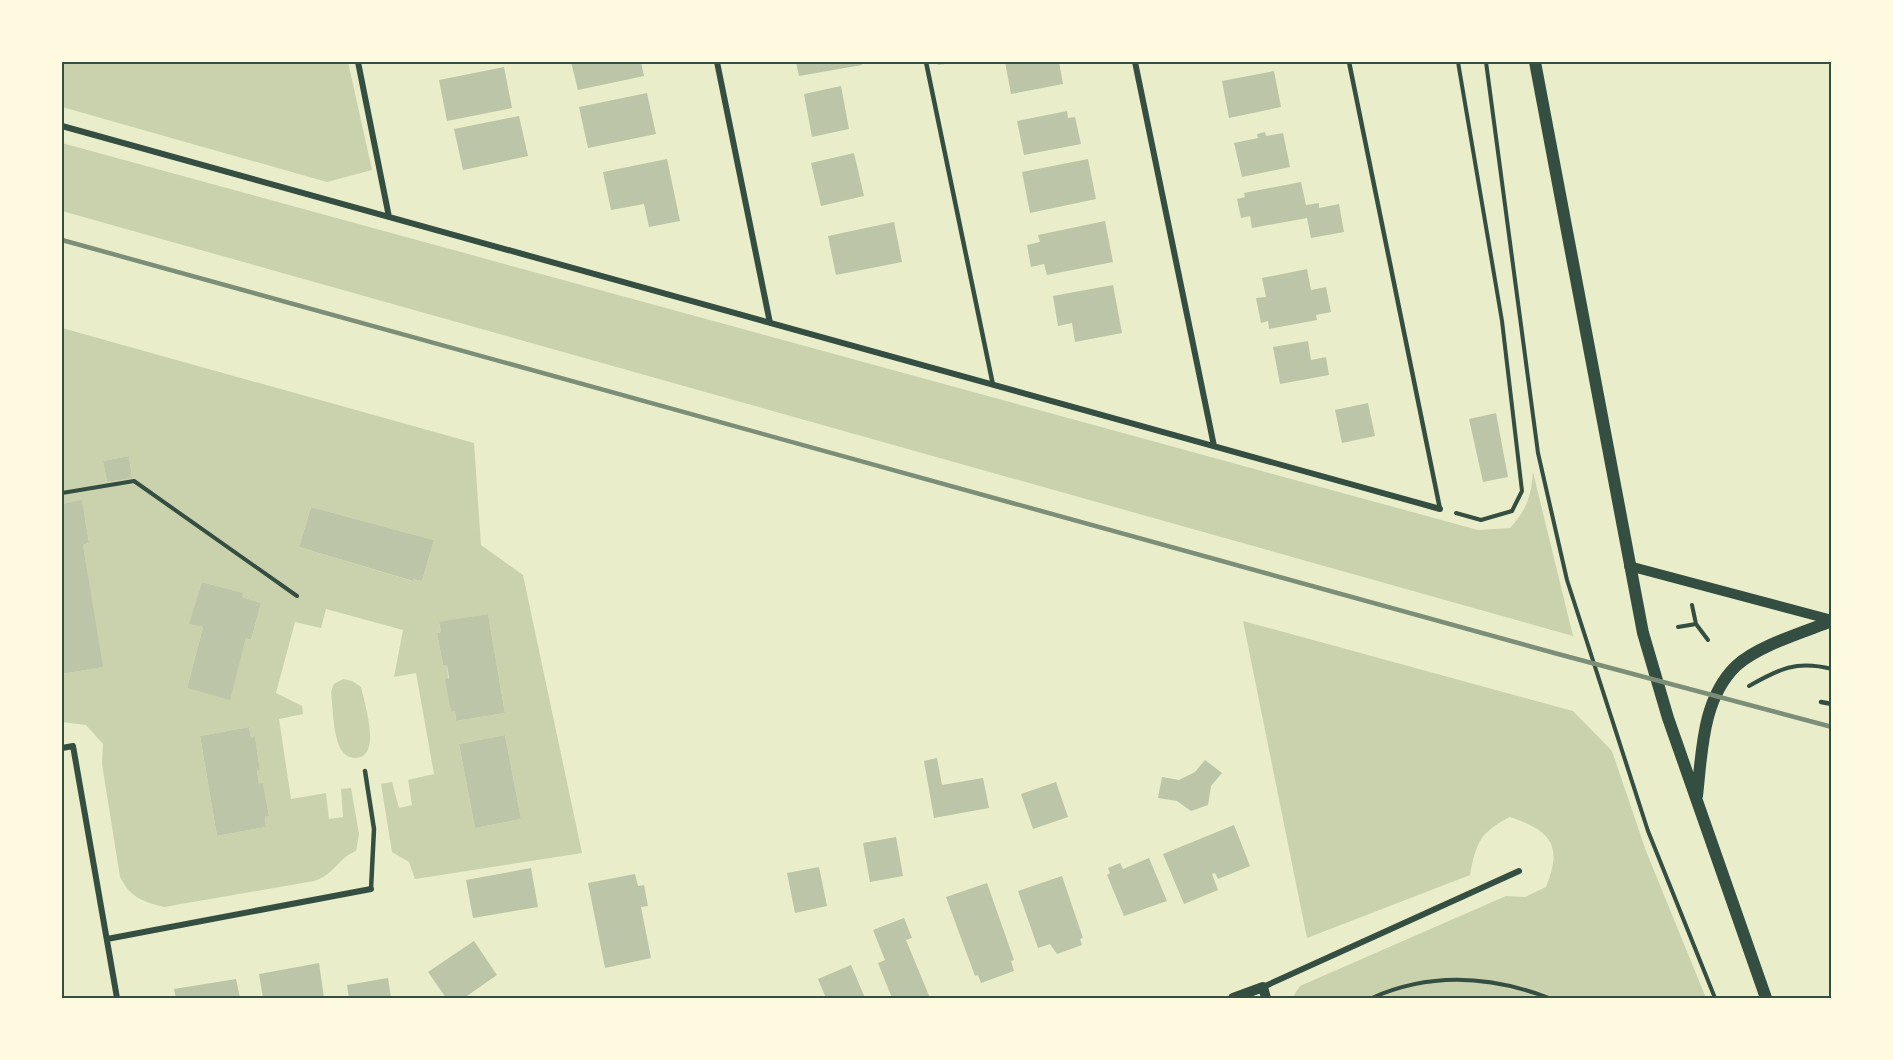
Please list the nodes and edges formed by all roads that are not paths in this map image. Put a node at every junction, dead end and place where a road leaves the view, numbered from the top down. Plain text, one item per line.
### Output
1 (358, 62) edge
2 (717, 62) edge
3 (926, 62) edge
4 (1135, 62) edge
5 (1349, 62) edge
6 (1535, 62) edge
7 (62, 126) edge
8 (389, 217) junction
9 (770, 323) junction
10 (993, 385) junction
11 (1214, 446) junction
12 (1440, 509) joint
13 (1629, 566) junction
14 (1832, 621) edge
15 (1821, 702) dead end
16 (1832, 704) edge
17 (62, 748) edge
18 (365, 771) dead end
19 (1697, 800) junction
20 (1519, 872) dead end
21 (371, 890) joint
22 (107, 939) junction
23 (1263, 987) junction
24 (117, 999) edge
25 (1233, 999) edge
26 (1266, 999) edge
27 (1766, 999) edge

1 - 8 street
2 - 9 street
3 - 10 lane
4 - 11 street
5 - 12 lane
6 - 13 main road
7 - 8 street
8 - 9 street
9 - 10 street
10 - 11 street
11 - 12 street
13 - 14 street
13 - 19 main road
14 - 19 main road
15 - 16 lane
17 - 22 street
18 - 21 lane
19 - 27 main road
20 - 23 street
21 - 22 street
22 - 24 street
23 - 25 street
23 - 26 street

